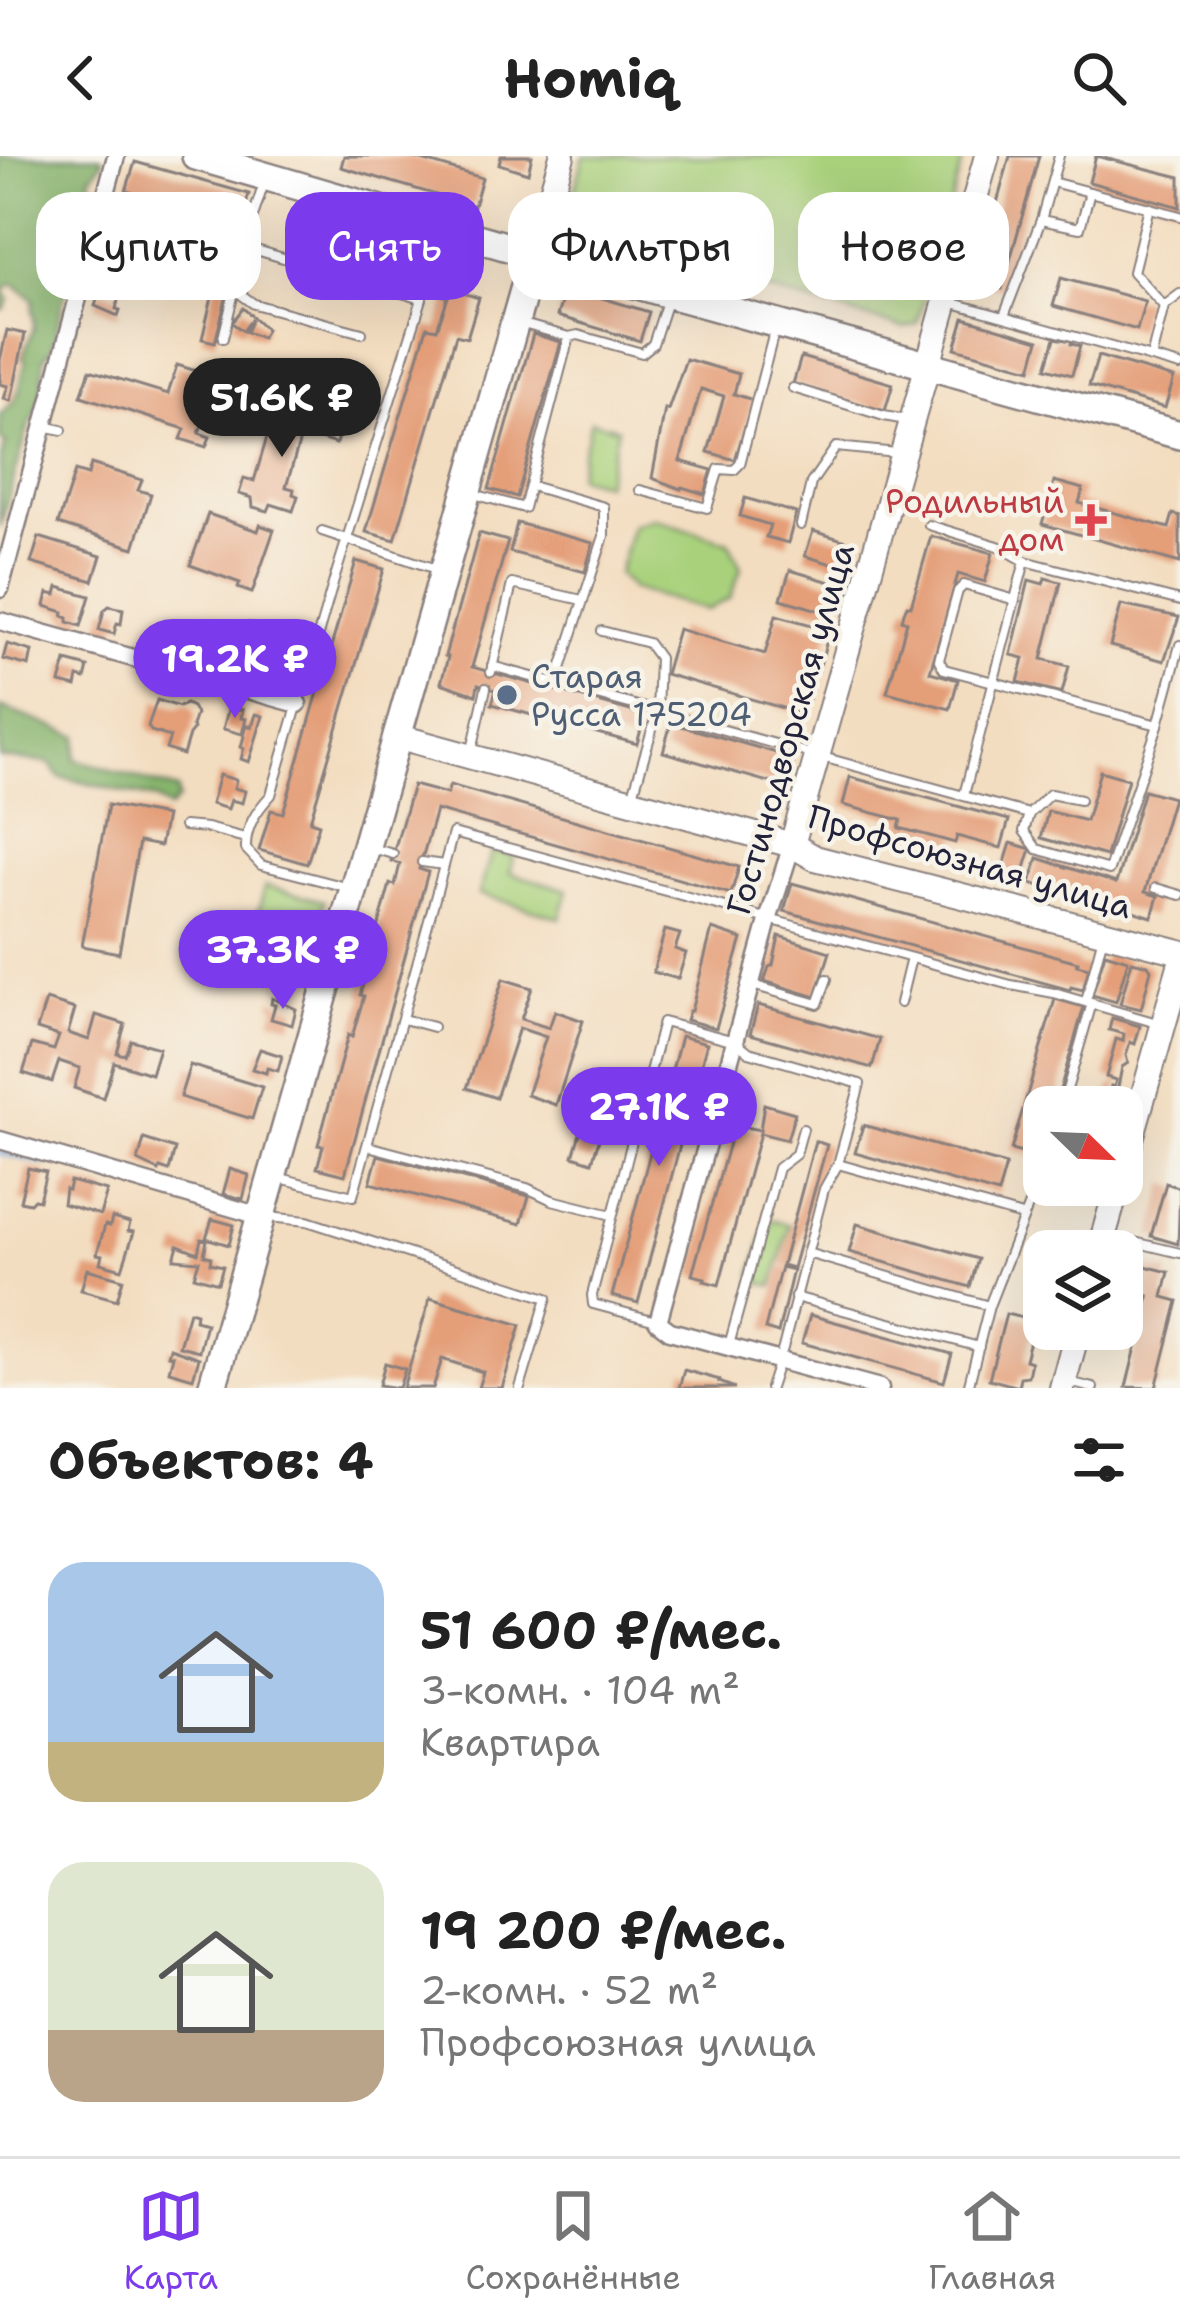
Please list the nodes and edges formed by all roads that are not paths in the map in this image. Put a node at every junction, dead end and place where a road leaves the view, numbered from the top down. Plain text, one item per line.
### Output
1 (116, 156) edge
2 (562, 156) edge
3 (986, 156) edge
4 (1059, 156) edge
5 (209, 158) edge
6 (275, 172) junction
7 (1052, 182) junction
8 (552, 192) edge
9 (1090, 192) junction
10 (1149, 207) junction
11 (261, 208) edge
12 (1180, 216) edge
13 (1041, 220) junction
14 (508, 247) edge
15 (261, 251) edge
16 (1180, 294) edge
17 (232, 300) edge
18 (249, 300) edge
19 (521, 300) edge
20 (667, 300) edge
21 (690, 300) edge
22 (946, 301) junction
23 (1164, 307) junction
24 (1004, 316) junction
25 (515, 322) junction
26 (776, 324) junction
27 (362, 333) dead end
28 (223, 338) dead end
29 (569, 338) junction
30 (1150, 358) junction
31 (929, 364) junction
32 (1180, 366) edge
33 (793, 388) dead end
34 (914, 421) junction
35 (43, 425) junction
36 (62, 430) dead end
37 (1180, 435) edge
38 (904, 454) junction
39 (531, 486) junction
40 (640, 490) dead end
41 (466, 491) junction
42 (929, 525) dead end
43 (801, 526) dead end
44 (322, 531) dead end
45 (348, 542) junction
46 (1025, 561) junction
47 (443, 571) junction
48 (0, 589) edge
49 (582, 600) junction
50 (1016, 600) junction
51 (1180, 601) edge
52 (0, 621) edge
53 (602, 631) dead end
54 (236, 632) dead end
55 (1180, 645) edge
56 (996, 680) junction
57 (219, 682) junction
58 (556, 684) junction
59 (487, 688) dead end
60 (298, 704) junction
61 (657, 713) junction
62 (1158, 725) junction
63 (396, 736) junction
64 (470, 756) junction
65 (819, 758) junction
66 (964, 795) junction
67 (632, 800) junction
68 (1080, 800) dead end
69 (1029, 814) junction
70 (184, 826) dead end
71 (245, 838) junction
72 (792, 845) junction
73 (365, 846) junction
74 (394, 854) dead end
75 (422, 862) dead end
76 (444, 865) junction
77 (1156, 888) dead end
78 (353, 889) junction
79 (1180, 895) edge
80 (769, 917) junction
81 (1103, 934) junction
82 (1180, 952) edge
83 (911, 958) junction
84 (1180, 966) edge
85 (827, 979) dead end
86 (751, 985) junction
87 (1089, 1002) junction
88 (900, 1003) dead end
89 (404, 1018) junction
90 (1164, 1025) junction
91 (433, 1028) dead end
92 (735, 1041) junction
93 (1067, 1086) edge
94 (1143, 1098) edge
95 (802, 1129) dead end
96 (0, 1140) edge
97 (368, 1146) junction
98 (838, 1164) junction
99 (271, 1175) junction
100 (1026, 1206) edge
101 (612, 1215) junction
102 (260, 1216) junction
103 (1022, 1216) junction
104 (1143, 1248) edge
105 (807, 1252) junction
106 (1180, 1253) edge
107 (796, 1298) junction
108 (988, 1306) junction
109 (658, 1322) junction
110 (728, 1347) junction
111 (979, 1347) junction
112 (1072, 1350) edge
113 (779, 1360) junction
114 (1063, 1384) edge
115 (212, 1388) edge
116 (520, 1388) edge
117 (770, 1388) edge
118 (880, 1388) edge
119 (968, 1388) edge
120 (1093, 1388) edge

1 - 35 street
2 - 8 street
3 - 22 street, Гостинодворская улица
4 - 7 lane
5 - 6 main road
6 - 11 lane
6 - 14 main road
7 - 9 lane
7 - 13 lane
9 - 10 lane
9 - 13 lane
10 - 12 lane
10 - 23 lane
13 - 24 lane
15 - 45 lane
16 - 23 lane
17 - 28 lane
18 - 27 lane
19 - 25 main road
20 - 29 lane
21 - 26 main road
22 - 24 lane
22 - 31 street, Гостинодворская улица
23 - 30 lane
24 - 30 lane
25 - 29 lane
25 - 41 main road
26 - 31 main road
26 - 40 lane
29 - 39 lane
30 - 32 lane
31 - 34 street, Гостинодворская улица
31 - 37 main road
33 - 34 lane
34 - 38 street, Гостинодворская улица
35 - 36 lane
35 - 48 street
38 - 43 lane
38 - 65 street, Гостинодворская улица
39 - 41 lane
39 - 49 lane
41 - 47 main road
42 - 46 lane
44 - 45 lane
45 - 47 lane
45 - 60 lane
46 - 50 lane
46 - 51 lane
47 - 63 main road
49 - 58 lane
49 - 58 lane
50 - 56 lane
50 - 56 lane
52 - 57 street
53 - 61 lane
54 - 57 lane
55 - 62 lane
56 - 62 lane
56 - 66 lane
57 - 60 street
58 - 61 lane
59 - 64 lane
60 - 71 lane
61 - 65 lane
61 - 67 lane
62 - 69 lane
63 - 64 street, Профсоюзная улица
63 - 73 main road
64 - 67 street, Профсоюзная улица
65 - 66 lane
65 - 72 street, Гостинодворская улица
66 - 69 lane
67 - 72 street, Профсоюзная улица
68 - 69 lane
70 - 71 lane
71 - 78 lane
72 - 80 street, Гостинодворская улица
72 - 81 street, Профсоюзная улица
73 - 74 lane
73 - 78 main road
75 - 76 lane
76 - 80 lane
76 - 89 lane
77 - 79 lane
78 - 99 main road
80 - 83 lane
80 - 86 street, Гостинодворская улица
81 - 82 street, Профсоюзная улица
81 - 87 lane
83 - 87 lane
83 - 88 lane
84 - 90 street
85 - 86 lane
86 - 92 street, Гостинодворская улица
87 - 90 lane
87 - 93 lane
89 - 91 lane
89 - 97 lane
90 - 94 street
92 - 98 lane
92 - 101 lane
92 - 109 street, Гостинодворская улица
95 - 110 lane
96 - 102 street
97 - 99 lane
97 - 101 lane
98 - 103 lane
98 - 105 lane
99 - 102 main road
100 - 103 lane
101 - 109 lane
102 - 115 main road
102 - 116 lane
103 - 108 lane
104 - 106 lane
105 - 107 lane
105 - 108 lane
107 - 111 lane
107 - 113 lane
108 - 111 lane
109 - 110 street
110 - 113 street
111 - 119 lane
112 - 114 street
113 - 117 lane
113 - 118 street
114 - 120 lane

